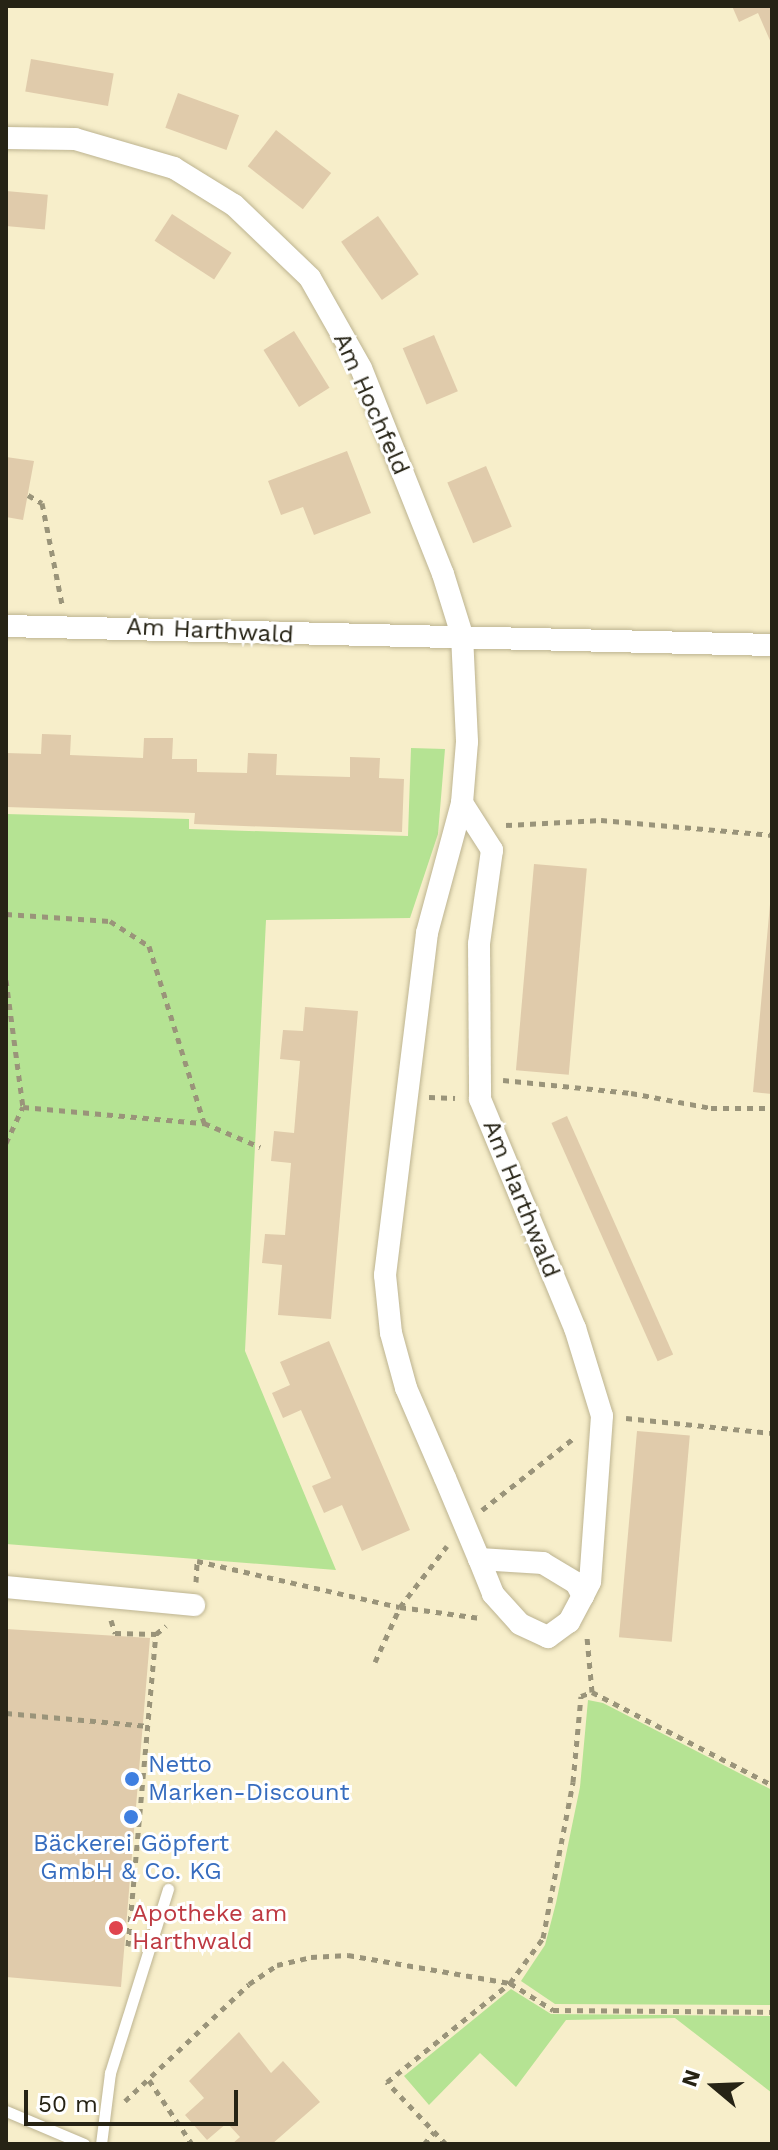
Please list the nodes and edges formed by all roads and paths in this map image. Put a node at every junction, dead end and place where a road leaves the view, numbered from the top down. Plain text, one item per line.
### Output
1 (6, 138) edge
2 (28, 495) dead end
3 (66, 624) junction
4 (6, 626) edge
5 (462, 635) junction
6 (772, 645) edge
7 (462, 803) junction
8 (477, 827) junction
9 (772, 835) edge
10 (6, 914) edge
11 (6, 980) edge
12 (480, 1077) junction
13 (406, 1097) junction
14 (468, 1099) dead end
15 (23, 1107) junction
16 (772, 1108) edge
17 (204, 1123) junction
18 (6, 1143) edge
19 (260, 1147) dead end
20 (602, 1416) junction
21 (772, 1433) edge
22 (464, 1524) junction
23 (479, 1559) junction
24 (6, 1587) edge
25 (583, 1596) junction
26 (194, 1605) junction
27 (400, 1607) junction
28 (520, 1624) junction
29 (375, 1662) dead end
30 (592, 1692) junction
31 (6, 1713) edge
32 (148, 1726) junction
33 (772, 1785) edge
34 (168, 1889) dead end
35 (126, 1959) dead end
36 (510, 1983) junction
37 (772, 2012) edge
38 (149, 2080) junction
39 (122, 2105) dead end
40 (6, 2111) edge
41 (434, 2132) junction
42 (84, 2144) edge
43 (101, 2144) edge
44 (192, 2144) edge
45 (424, 2144) edge
46 (446, 2144) edge

1 - 5 street, Am Hochfeld
2 - 3 path
3 - 4 street, Am Harthwald
3 - 5 street, Am Harthwald
5 - 6 street, Am Harthwald
5 - 7 street
7 - 8 street, Am Harthwald
7 - 13 street
8 - 9 path
8 - 12 street, Am Harthwald
10 - 17 path
11 - 15 path
12 - 16 path
12 - 20 street, Am Harthwald
13 - 14 path
13 - 22 street
15 - 17 path
15 - 18 path
17 - 19 path
20 - 21 path
20 - 22 path
20 - 25 street, Am Harthwald
22 - 23 street
22 - 27 path
23 - 25 street
23 - 28 street
24 - 26 street
25 - 28 street, Am Harthwald
25 - 30 path
26 - 27 path
26 - 32 path
27 - 28 path
27 - 29 path
30 - 33 path
30 - 36 path
31 - 32 path
32 - 35 path
34 - 43 lane
36 - 37 path
36 - 38 path
36 - 41 path
38 - 39 path
38 - 44 path
40 - 42 lane
41 - 45 path
41 - 46 path

